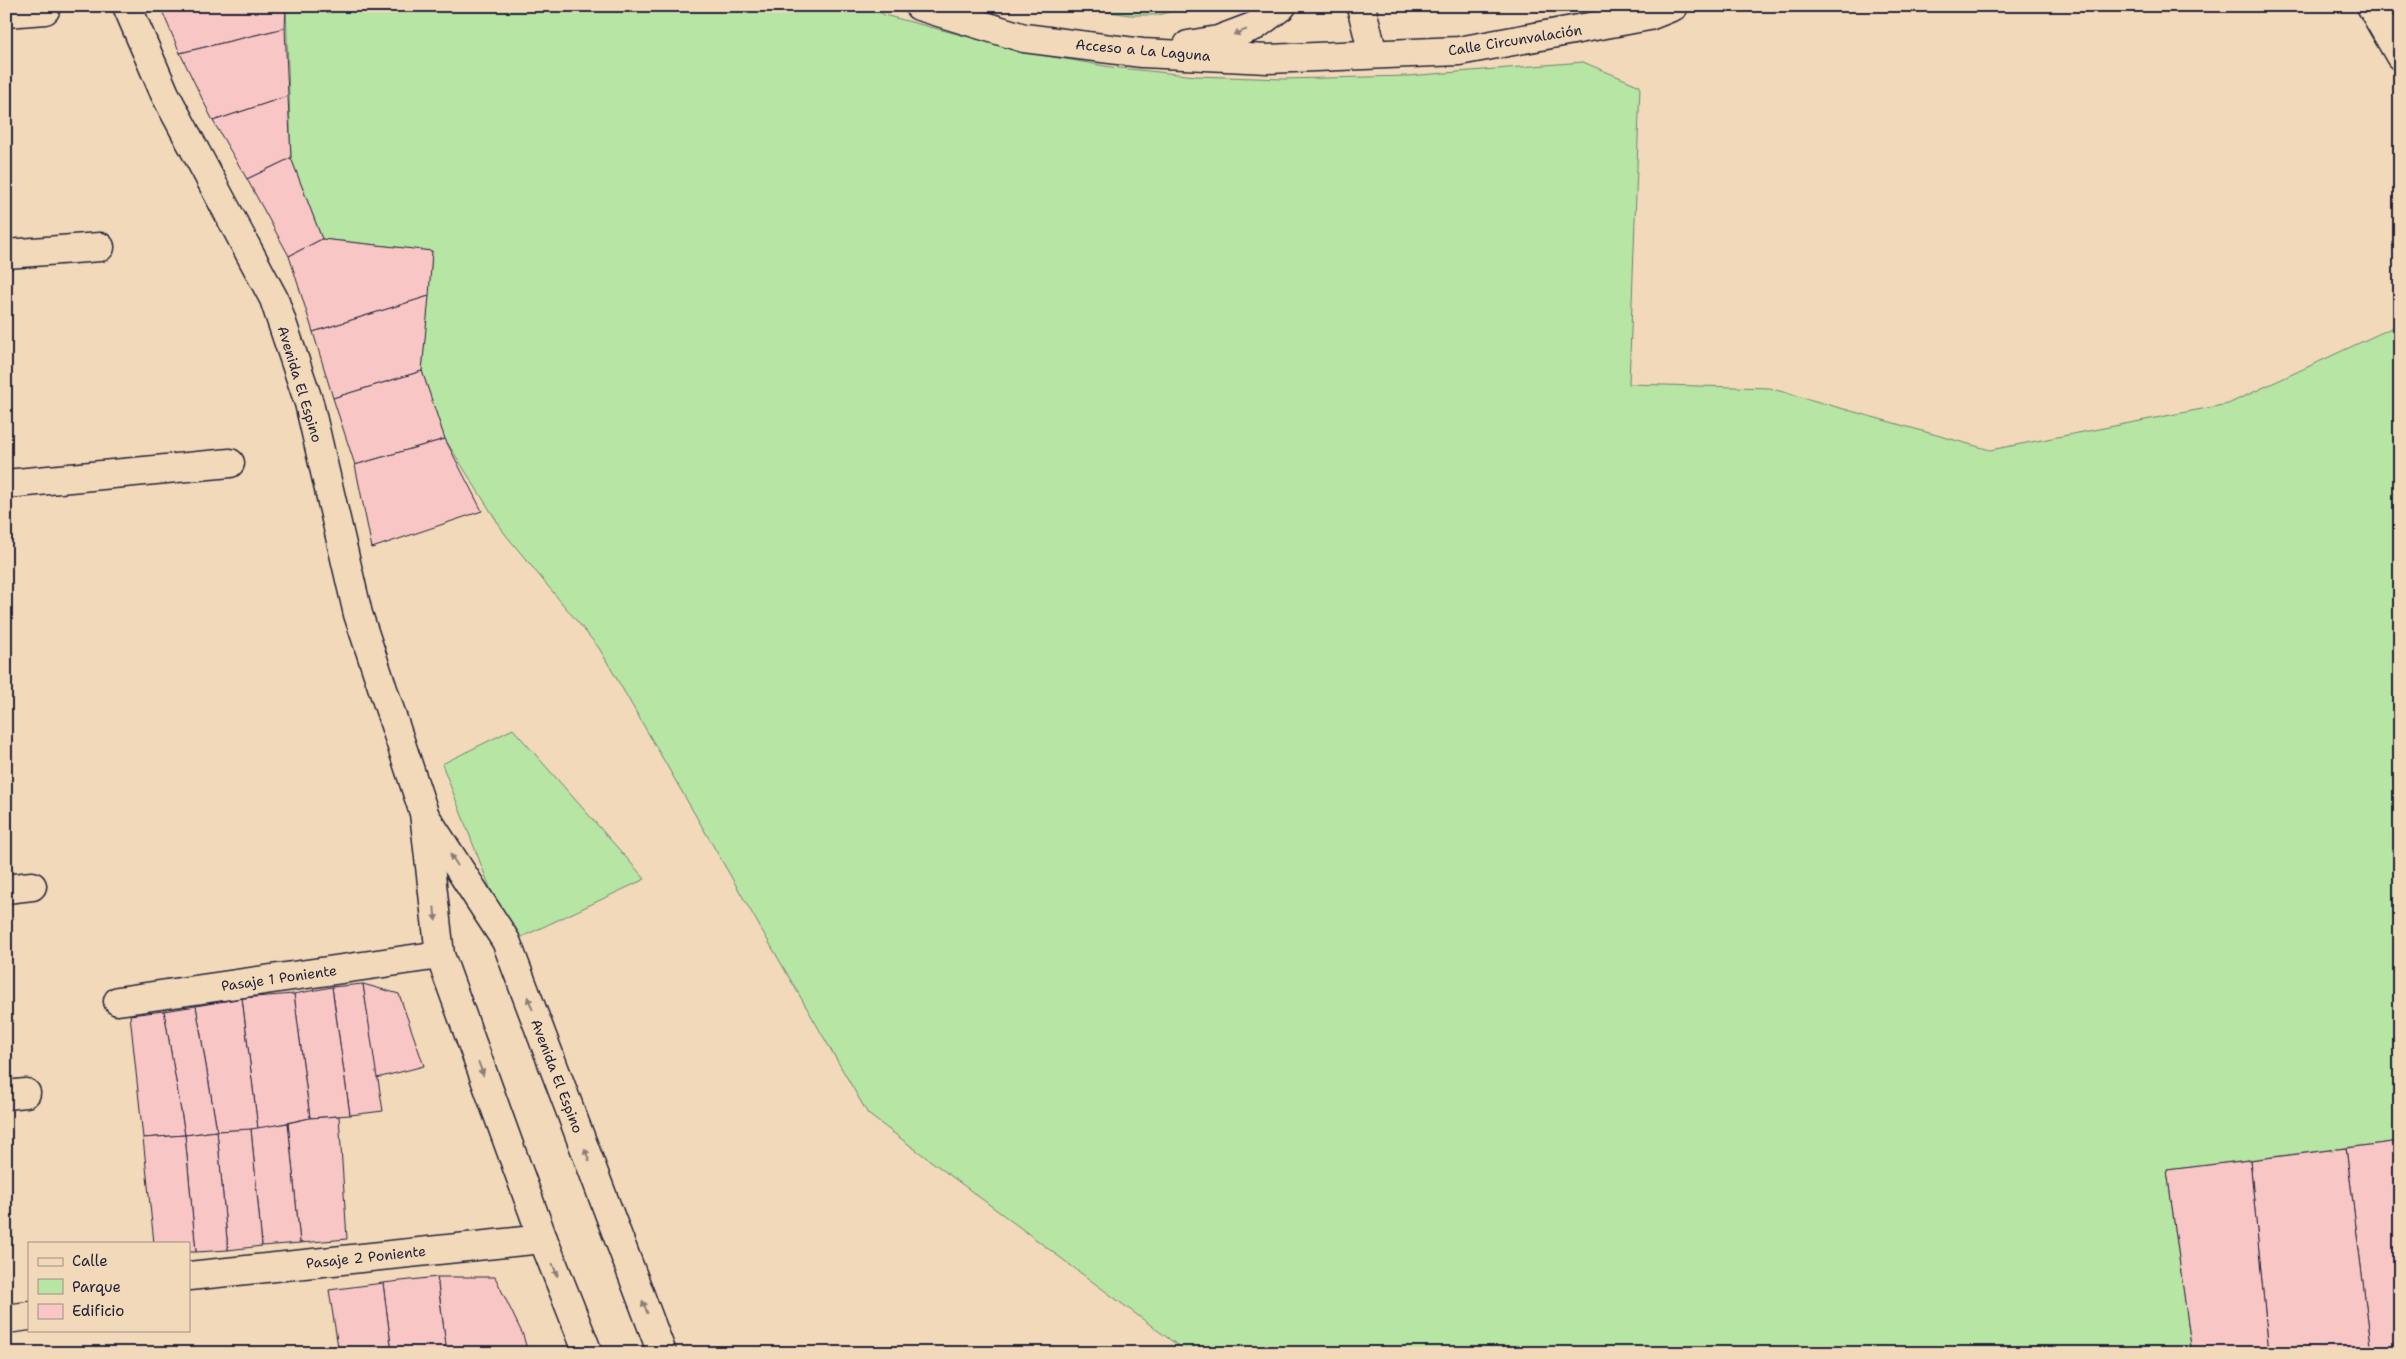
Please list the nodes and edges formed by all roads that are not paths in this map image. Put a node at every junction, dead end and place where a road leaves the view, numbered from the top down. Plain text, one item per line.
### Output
1 (127, 6) edge
2 (919, 6) edge
3 (1282, 6) edge
4 (1361, 6) edge
5 (1674, 6) edge
6 (2371, 6) edge
7 (45, 10) dead end
8 (6, 13) edge
9 (1142, 53) junction
10 (1372, 54) junction
11 (2400, 56) edge
12 (100, 247) dead end
13 (6, 254) edge
14 (230, 463) dead end
15 (6, 484) edge
16 (424, 813) junction
17 (440, 956) junction
18 (118, 1001) dead end
19 (543, 1239) junction
20 (190, 1276) edge
21 (28, 1316) edge
22 (6, 1318) edge
23 (588, 1353) edge
24 (662, 1353) edge

1 - 16 street, Avenida El Espino
2 - 9 street, Acceso a La Laguna
3 -> 9 street
4 - 10 street
5 - 10 street, Calle Circunvalación
6 - 11 street
7 - 8 street
9 - 10 street, Acceso a La Laguna
12 - 13 street
14 - 15 street
16 -> 17 street, Avenida El Espino
24 -> 16 street, Avenida El Espino
17 - 18 street, Pasaje 1 Poniente
17 -> 19 street, Avenida El Espino
19 - 20 street, Pasaje 2 Poniente
19 -> 23 street, Avenida El Espino
21 - 22 street

